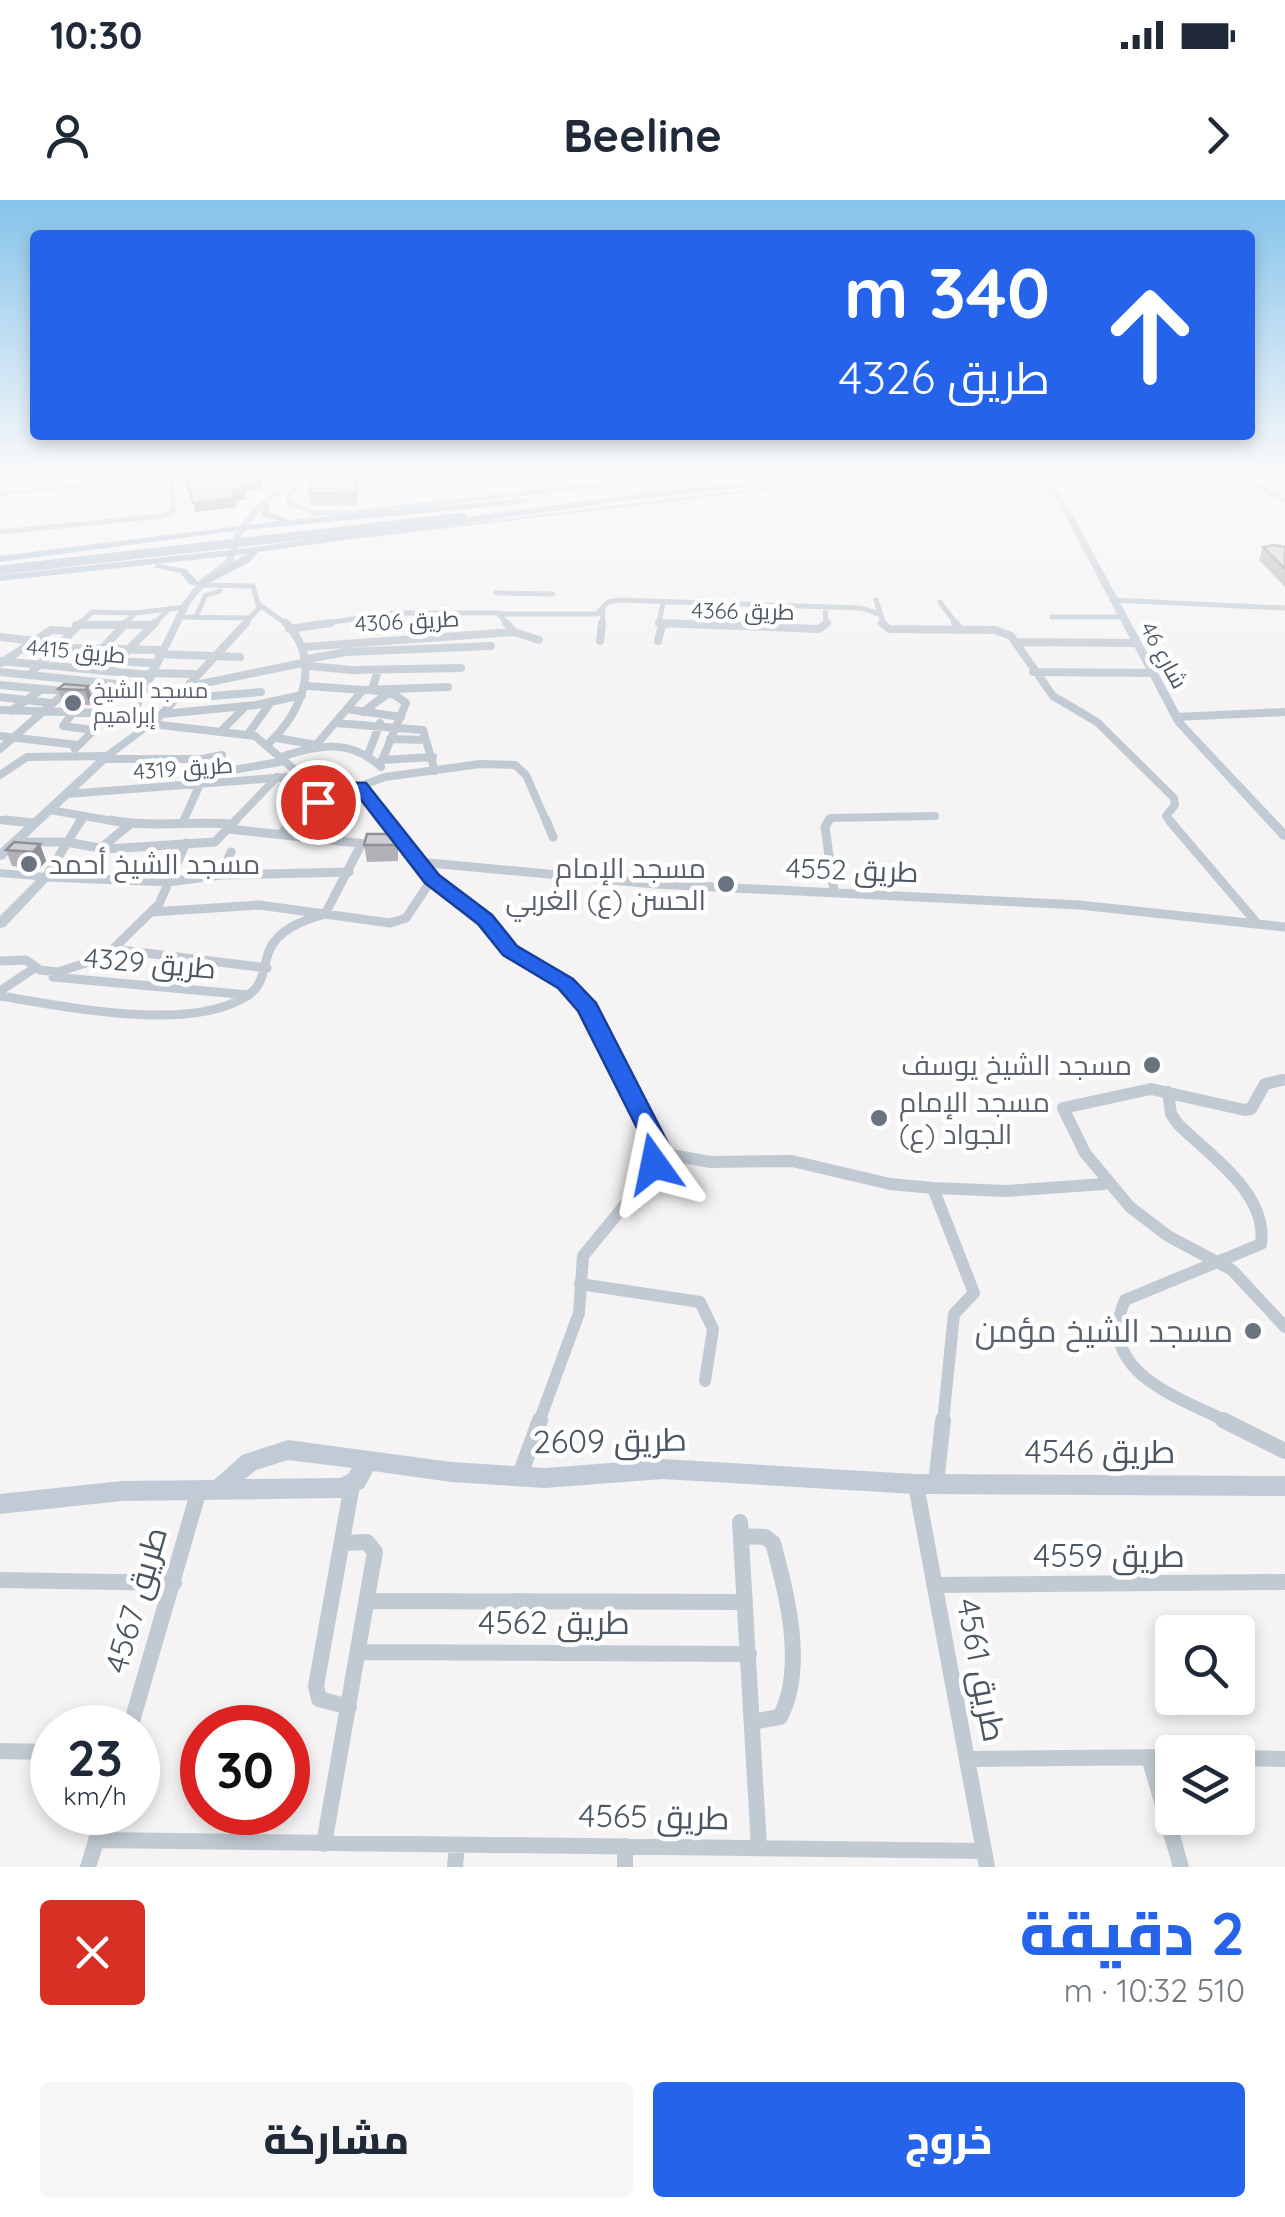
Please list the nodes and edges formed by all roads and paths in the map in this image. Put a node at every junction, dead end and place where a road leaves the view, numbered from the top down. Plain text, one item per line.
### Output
1 (76, 551) edge
2 (154, 551) edge
3 (183, 551) edge
4 (196, 551) edge
5 (222, 551) edge
6 (258, 551) edge
7 (1087, 551) edge
8 (154, 562) junction
9 (122, 564) junction
10 (0, 568) edge
11 (199, 584) junction
12 (254, 587) junction
13 (496, 593) dead end
14 (533, 594) junction
15 (554, 594) dead end
16 (611, 594) dead end
17 (876, 600) dead end
18 (1112, 600) junction
19 (608, 602) junction
20 (663, 602) junction
21 (940, 602) dead end
22 (262, 606) junction
23 (825, 607) junction
24 (170, 608) junction
25 (1285, 608) edge
26 (183, 609) junction
27 (604, 611) junction
28 (501, 612) junction
29 (528, 612) junction
30 (135, 613) junction
31 (879, 614) junction
32 (196, 617) junction
33 (375, 617) junction
34 (1052, 617) dead end
35 (1120, 617) junction
36 (249, 618) junction
37 (126, 624) junction
38 (662, 625) junction
39 (99, 626) junction
40 (152, 626) junction
41 (73, 628) junction
42 (289, 629) junction
43 (960, 630) junction
44 (514, 632) junction
45 (0, 637) edge
46 (435, 637) junction
47 (386, 639) junction
48 (34, 640) junction
49 (539, 640) dead end
50 (600, 640) dead end
51 (658, 641) dead end
52 (1014, 642) junction
53 (1135, 642) junction
54 (491, 646) dead end
55 (302, 647) junction
56 (54, 648) junction
57 (73, 648) junction
58 (0, 649) edge
59 (22, 649) junction
60 (440, 649) junction
61 (100, 650) junction
62 (128, 650) junction
63 (212, 656) junction
64 (240, 656) dead end
65 (92, 660) junction
66 (1, 662) edge
67 (117, 662) junction
68 (308, 662) junction
69 (155, 663) junction
70 (38, 665) junction
71 (461, 668) dead end
72 (83, 669) junction
73 (406, 669) junction
74 (378, 670) junction
75 (107, 671) junction
76 (0, 672) edge
77 (1034, 672) junction
78 (195, 674) junction
79 (1152, 674) junction
80 (29, 675) junction
81 (242, 676) junction
82 (56, 678) junction
83 (79, 680) junction
84 (98, 682) junction
85 (0, 685) edge
86 (308, 686) junction
87 (145, 687) junction
88 (184, 687) junction
89 (448, 687) dead end
90 (41, 689) junction
91 (404, 689) junction
92 (368, 690) junction
93 (391, 691) junction
94 (65, 692) junction
95 (260, 692) junction
96 (86, 694) junction
97 (302, 695) junction
98 (0, 697) edge
99 (173, 699) junction
100 (26, 700) junction
101 (273, 700) junction
102 (51, 703) junction
103 (246, 706) junction
104 (347, 709) junction
105 (5, 711) edge
106 (364, 712) junction
107 (1285, 712) edge
108 (40, 714) junction
109 (71, 715) junction
110 (384, 715) junction
111 (108, 716) junction
112 (148, 717) junction
113 (401, 717) junction
114 (1176, 718) junction
115 (335, 723) junction
116 (378, 728) junction
117 (395, 728) junction
118 (93, 730) junction
119 (221, 731) junction
120 (248, 734) junction
121 (0, 736) edge
122 (13, 738) junction
123 (278, 738) junction
124 (390, 739) junction
125 (425, 740) junction
126 (268, 744) junction
127 (78, 745) junction
128 (316, 745) junction
129 (0, 749) edge
130 (71, 754) junction
131 (222, 755) dead end
132 (368, 755) junction
133 (106, 758) junction
134 (433, 758) junction
135 (283, 759) junction
136 (0, 762) edge
137 (381, 762) junction
138 (14, 764) junction
139 (435, 772) junction
140 (0, 776) edge
141 (302, 776) junction
142 (278, 777) junction
143 (386, 777) junction
144 (198, 786) junction
145 (360, 786) junction
146 (331, 787) junction
147 (67, 794) junction
148 (50, 810) junction
149 (84, 816) junction
150 (935, 816) dead end
151 (0, 820) edge
152 (184, 822) junction
153 (34, 823) junction
154 (129, 825) junction
155 (227, 830) junction
156 (281, 834) junction
157 (1285, 836) edge
158 (553, 837) dead end
159 (15, 842) junction
160 (66, 842) junction
161 (186, 843) junction
162 (393, 843) junction
163 (361, 845) junction
164 (100, 848) junction
165 (231, 852) dead end
166 (0, 856) edge
167 (418, 862) junction
168 (350, 872) junction
169 (221, 874) junction
170 (2, 875) edge
171 (46, 877) junction
172 (432, 879) junction
173 (168, 882) junction
174 (834, 891) junction
175 (152, 912) junction
176 (326, 914) junction
177 (1257, 923) junction
178 (0, 924) edge
179 (1285, 927) edge
180 (113, 948) junction
181 (0, 961) edge
182 (268, 968) junction
183 (44, 970) junction
184 (0, 993) edge
185 (249, 994) junction
186 (1285, 1080) edge
187 (1168, 1092) junction
188 (660, 1153) junction
189 (1104, 1184) junction
190 (932, 1188) junction
191 (1218, 1262) junction
192 (580, 1284) junction
193 (1285, 1327) edge
194 (705, 1381) dead end
195 (1285, 1451) edge
196 (366, 1462) junction
197 (520, 1476) junction
198 (352, 1484) junction
199 (925, 1484) junction
200 (1285, 1486) edge
201 (209, 1489) junction
202 (0, 1504) edge
203 (342, 1543) junction
204 (0, 1580) edge
205 (1285, 1582) edge
206 (174, 1583) junction
207 (934, 1585) junction
208 (368, 1601) junction
209 (745, 1602) junction
210 (359, 1652) junction
211 (749, 1654) junction
212 (137, 1705) edge
213 (349, 1707) junction
214 (752, 1722) junction
215 (0, 1752) edge
216 (30, 1752) edge
217 (1149, 1756) junction
218 (1155, 1756) edge
219 (1255, 1758) edge
220 (966, 1759) junction
221 (1285, 1759) edge
222 (97, 1835) edge
223 (96, 1840) junction
224 (324, 1844) junction
225 (457, 1845) junction
226 (625, 1846) junction
227 (759, 1848) junction
228 (985, 1859) edge
229 (88, 1867) edge
230 (455, 1867) edge
231 (624, 1867) edge
232 (1181, 1867) edge

1 - 10 main road
2 - 10 main road, bridge
3 - 8 main road
4 - 8 main road
5 - 11 street
6 - 11 main road
7 - 18 street, شارع 46
8 - 9 main road
9 - 10 main road
9 - 11 main road
11 - 12 street
11 - 26 street
12 - 22 street
12 - 32 street
13 - 14 street
14 - 15 street
14 - 29 street
16 - 19 street
17 - 31 street
18 - 25 street
18 - 35 street, شارع 46
19 - 20 street, طريق 4366
19 - 27 street
20 - 23 street, طريق 4366
20 - 38 street, طريق 4366
21 - 43 street
22 - 36 street
22 - 42 street
23 - 31 street, طريق 4366
23 - 38 street, طريق 4366
24 - 26 street
24 - 30 street
24 - 40 street
26 - 32 street
26 - 69 street
27 - 29 street
27 - 50 street
28 - 29 street
28 - 33 street
28 - 44 street
30 - 37 street
30 - 41 street
31 - 43 street, طريق 4366
32 - 36 street
33 - 42 street
33 - 47 street
34 - 35 street
35 - 53 street, شارع 46
36 - 63 street
37 - 39 street
37 - 40 street
37 - 61 street
38 - 51 street
39 - 41 street
39 - 57 street
40 - 62 street
41 - 48 street
41 - 56 street
42 - 55 street
43 - 52 street, طريق 4366
44 - 46 street, طريق 4306
44 - 49 street
45 - 48 street
46 - 47 street, طريق 4306
46 - 60 street
47 - 55 street, طريق 4306
48 - 59 street
52 - 53 street, طريق 4366
52 - 77 street
53 - 79 street, شارع 46
54 - 60 street
55 - 68 street
56 - 57 street
56 - 59 street
56 - 70 street
57 - 61 street
58 - 59 street
59 - 66 street
60 - 68 street
61 - 62 street
61 - 65 street
62 - 67 street
62 - 69 street
63 - 64 street
63 - 69 street
63 - 78 street
65 - 67 street
65 - 72 street
66 - 70 street, طريق 4415
67 - 69 street
67 - 75 street
68 - 74 street
68 - 81 street
68 - 86 street
69 - 75 street, طريق 4415
69 - 78 street
69 - 87 street
70 - 72 street, طريق 4415
70 - 80 street
71 - 73 street
72 - 75 street, طريق 4415
73 - 74 street
73 - 91 street
74 - 92 street
75 - 84 street
76 - 80 street
77 - 79 street
77 - 177 street
78 - 88 street
79 - 114 street, شارع 46
80 - 82 street
81 - 88 street
81 - 95 street
82 - 83 street
82 - 90 street
83 - 84 street
83 - 94 street
84 - 87 street
84 - 96 street
85 - 90 street
86 - 92 street
86 - 97 street
87 - 112 street
88 - 99 street
89 - 91 street
90 - 94 street
90 - 100 street
91 - 93 street
92 - 93 street
92 - 104 street
93 - 106 street
93 - 113 street
94 - 96 street
94 - 102 street
95 - 99 street
95 - 101 street
96 - 112 street
97 - 101 street
97 - 123 street
98 - 100 street
99 - 112 street
100 - 102 street
100 - 105 street
101 - 103 street
101 - 120 street
102 - 108 street
103 - 112 street
103 - 119 street
104 - 106 street
104 - 115 street
105 - 108 street
106 - 110 street
107 - 114 street
108 - 109 street
108 - 122 street
109 - 111 street
109 - 118 street
110 - 113 street
110 - 116 street
111 - 112 street
111 - 118 street
112 - 119 street
112 - 133 street
113 - 117 street
114 - 157 street, شارع 46
115 - 116 street
115 - 128 street
116 - 117 street
116 - 132 street
117 - 124 street
117 - 125 street
118 - 127 street
119 - 120 street
120 - 126 street
121 - 122 street
122 - 127 street
122 - 129 street
123 - 126 street
123 - 128 street
124 - 125 street
124 - 137 street
125 - 134 street
126 - 135 street
127 - 130 street
128 - 132 street
128 - 135 street
130 - 133 street
130 - 138 street
131 - 133 street
132 - 137 street
133 - 147 street
134 - 137 street
134 - 139 street
135 - 141 street
135 - 144 street
136 - 138 street
137 - 143 street
138 - 140 street
139 - 143 street
139 - 158 street
141 - 142 street, طريق 4319
141 - 146 street
142 - 144 street, طريق 4319
142 - 155 street
143 - 145 street
144 - 147 street, طريق 4319
144 - 152 street
145 - 146 street
145 - 162 street
146 - 156 street
147 - 148 street
148 - 149 street
148 - 153 street
149 - 154 street
149 - 160 street
150 - 174 street
151 - 153 street
152 - 154 street
152 - 155 street
153 - 159 street
154 - 164 street
155 - 156 street
155 - 161 street
156 - 163 street
159 - 160 street
159 - 166 street
160 - 164 street
160 - 171 street
161 - 164 street
161 - 173 street
162 - 163 street
162 - 167 street
163 - 168 street
165 - 169 street
167 - 172 street
167 - 174 street, طريق 4552
168 - 169 street
168 - 176 street
169 - 173 street
170 - 171 street
171 - 173 street
171 - 178 street
172 - 176 street
172 - 188 street
173 - 175 street
174 - 177 street, طريق 4552
175 - 176 street
175 - 180 street
176 - 182 street
177 - 179 street, طريق 4552
180 - 182 street
180 - 183 street
181 - 183 street, طريق 4329
182 - 185 street
183 - 184 street
183 - 185 street, طريق 4329
184 - 185 street
186 - 187 street
187 - 189 street
187 - 191 street
188 - 190 street
188 - 192 street
189 - 190 street
189 - 191 street
190 - 199 street, طريق 4561
191 - 193 street
191 - 195 street
192 - 194 street
192 - 197 street
196 - 197 street, طريق 2609
196 - 198 street
196 - 201 street, طريق 2609
197 - 199 street, طريق 2609
198 - 201 street
198 - 203 street
199 - 200 street, طريق 4546
199 - 207 street, طريق 4561
201 - 202 street
201 - 206 street, طريق 4567
203 - 208 street
203 - 213 street
204 - 206 street
205 - 207 street, طريق 4559
206 - 212 street, طريق 4567
207 - 220 street, طريق 4561
208 - 209 street
208 - 210 street
209 - 211 street
209 - 214 street
210 - 211 street, طريق 4562
210 - 213 street
211 - 214 street
213 - 224 street
214 - 227 street
215 - 216 street
217 - 218 street
217 - 220 street
217 - 232 street
219 - 221 street
220 - 228 street, طريق 4561
222 - 223 street
223 - 224 street, طريق 4565
223 - 229 street
224 - 225 street, طريق 4565
225 - 226 street, طريق 4565
225 - 230 street
226 - 227 street, طريق 4565
226 - 231 street
227 - 228 street, طريق 4565

